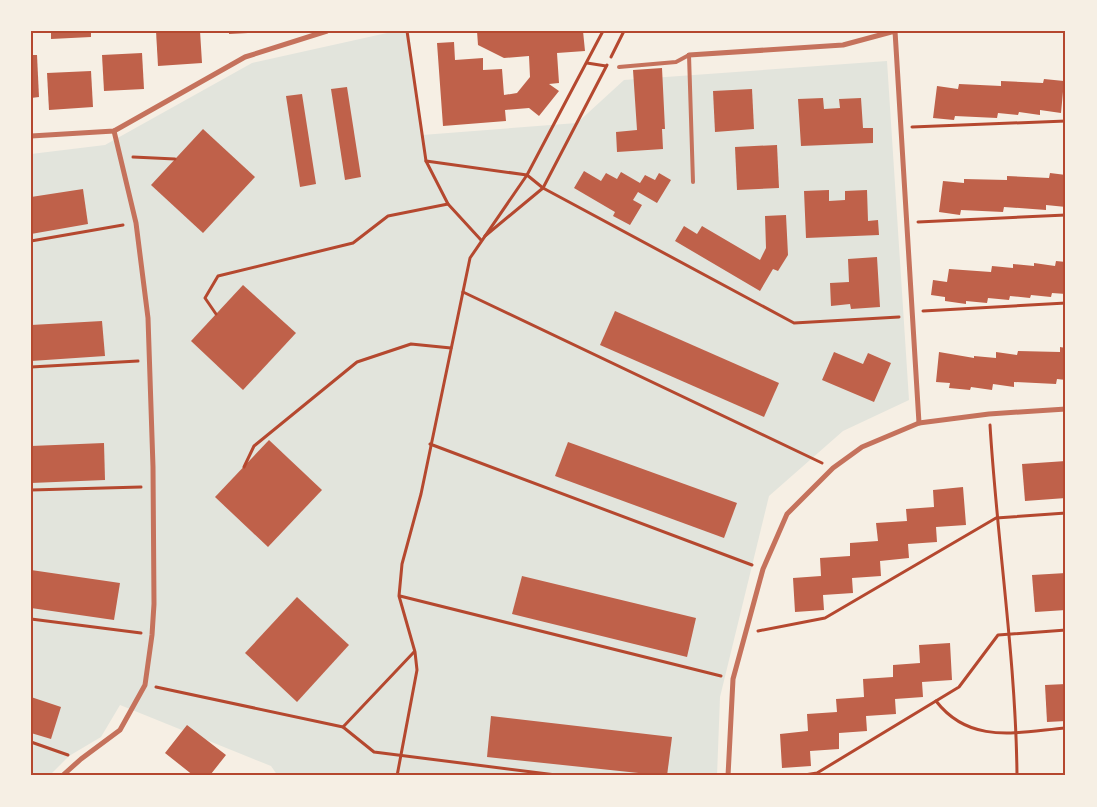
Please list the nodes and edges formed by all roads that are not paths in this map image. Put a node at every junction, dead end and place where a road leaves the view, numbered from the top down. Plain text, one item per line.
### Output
1 (327, 31) edge
2 (896, 31) edge
3 (689, 54) junction
4 (619, 68) road end
5 (114, 132) junction
6 (31, 136) edge
7 (693, 182) dead end
8 (1066, 409) edge
9 (919, 423) junction
10 (62, 776) edge
11 (728, 776) edge

1 - 5 street
2 - 3 street
2 - 9 street
3 - 4 lane
3 - 7 lane
5 - 6 street
5 - 10 street
8 - 9 street
9 - 11 street

